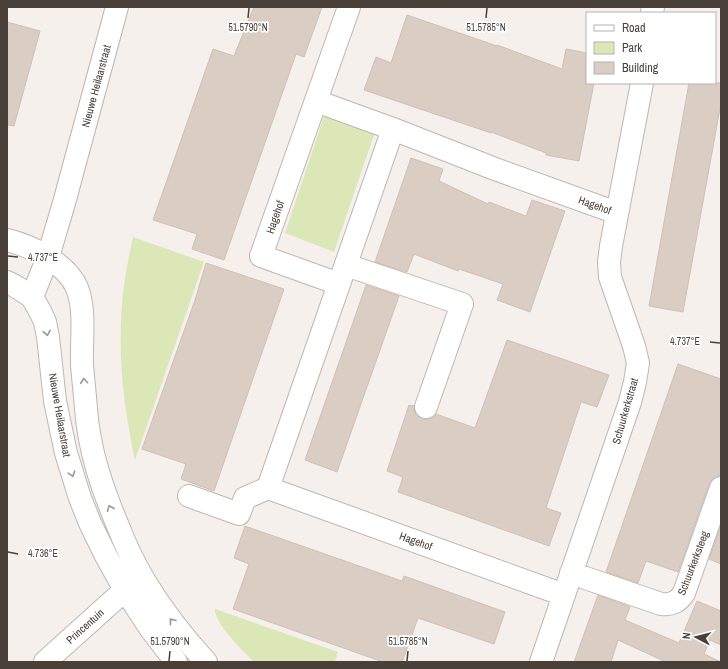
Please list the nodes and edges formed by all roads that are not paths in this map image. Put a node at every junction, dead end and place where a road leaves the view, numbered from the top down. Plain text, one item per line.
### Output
1 (117, 7) edge
2 (349, 7) edge
3 (642, 84) edge
4 (316, 101) junction
5 (393, 129) junction
6 (617, 213) junction
7 (7, 240) edge
8 (48, 257) junction
9 (343, 274) junction
10 (7, 282) edge
11 (32, 297) junction
12 (426, 407) dead end
13 (268, 488) junction
14 (721, 488) edge
15 (189, 496) dead end
16 (571, 573) junction
17 (134, 585) junction
18 (564, 595) junction
19 (45, 662) edge
20 (176, 662) edge
21 (206, 662) edge
22 (540, 662) edge

1 - 8 street, Nieuwe Heilaarstraat
2 - 4 street, Hagehof
3 - 6 street, Schuurkerkstraat
4 - 5 street, Hagehof
4 - 9 street, Hagehof
5 - 6 street, Hagehof
5 - 9 street
6 - 16 street, Schuurkerkstraat
7 - 8 street
8 - 11 street, Nieuwe Heilaarstraat
17 -> 8 street, Nieuwe Heilaarstraat
9 - 12 street
9 - 13 street
10 - 11 street
11 -> 17 street, Nieuwe Heilaarstraat
13 - 15 street
13 - 18 street, Hagehof
14 - 16 street, Schuurkerksteeg
16 - 18 street, Schuurkerkstraat
17 - 19 street, Princentuin
17 - 20 street, Nieuwe Heilaarstraat
21 -> 17 street, Nieuwe Heilaarstraat
18 - 22 street, Schuurkerkstraat

